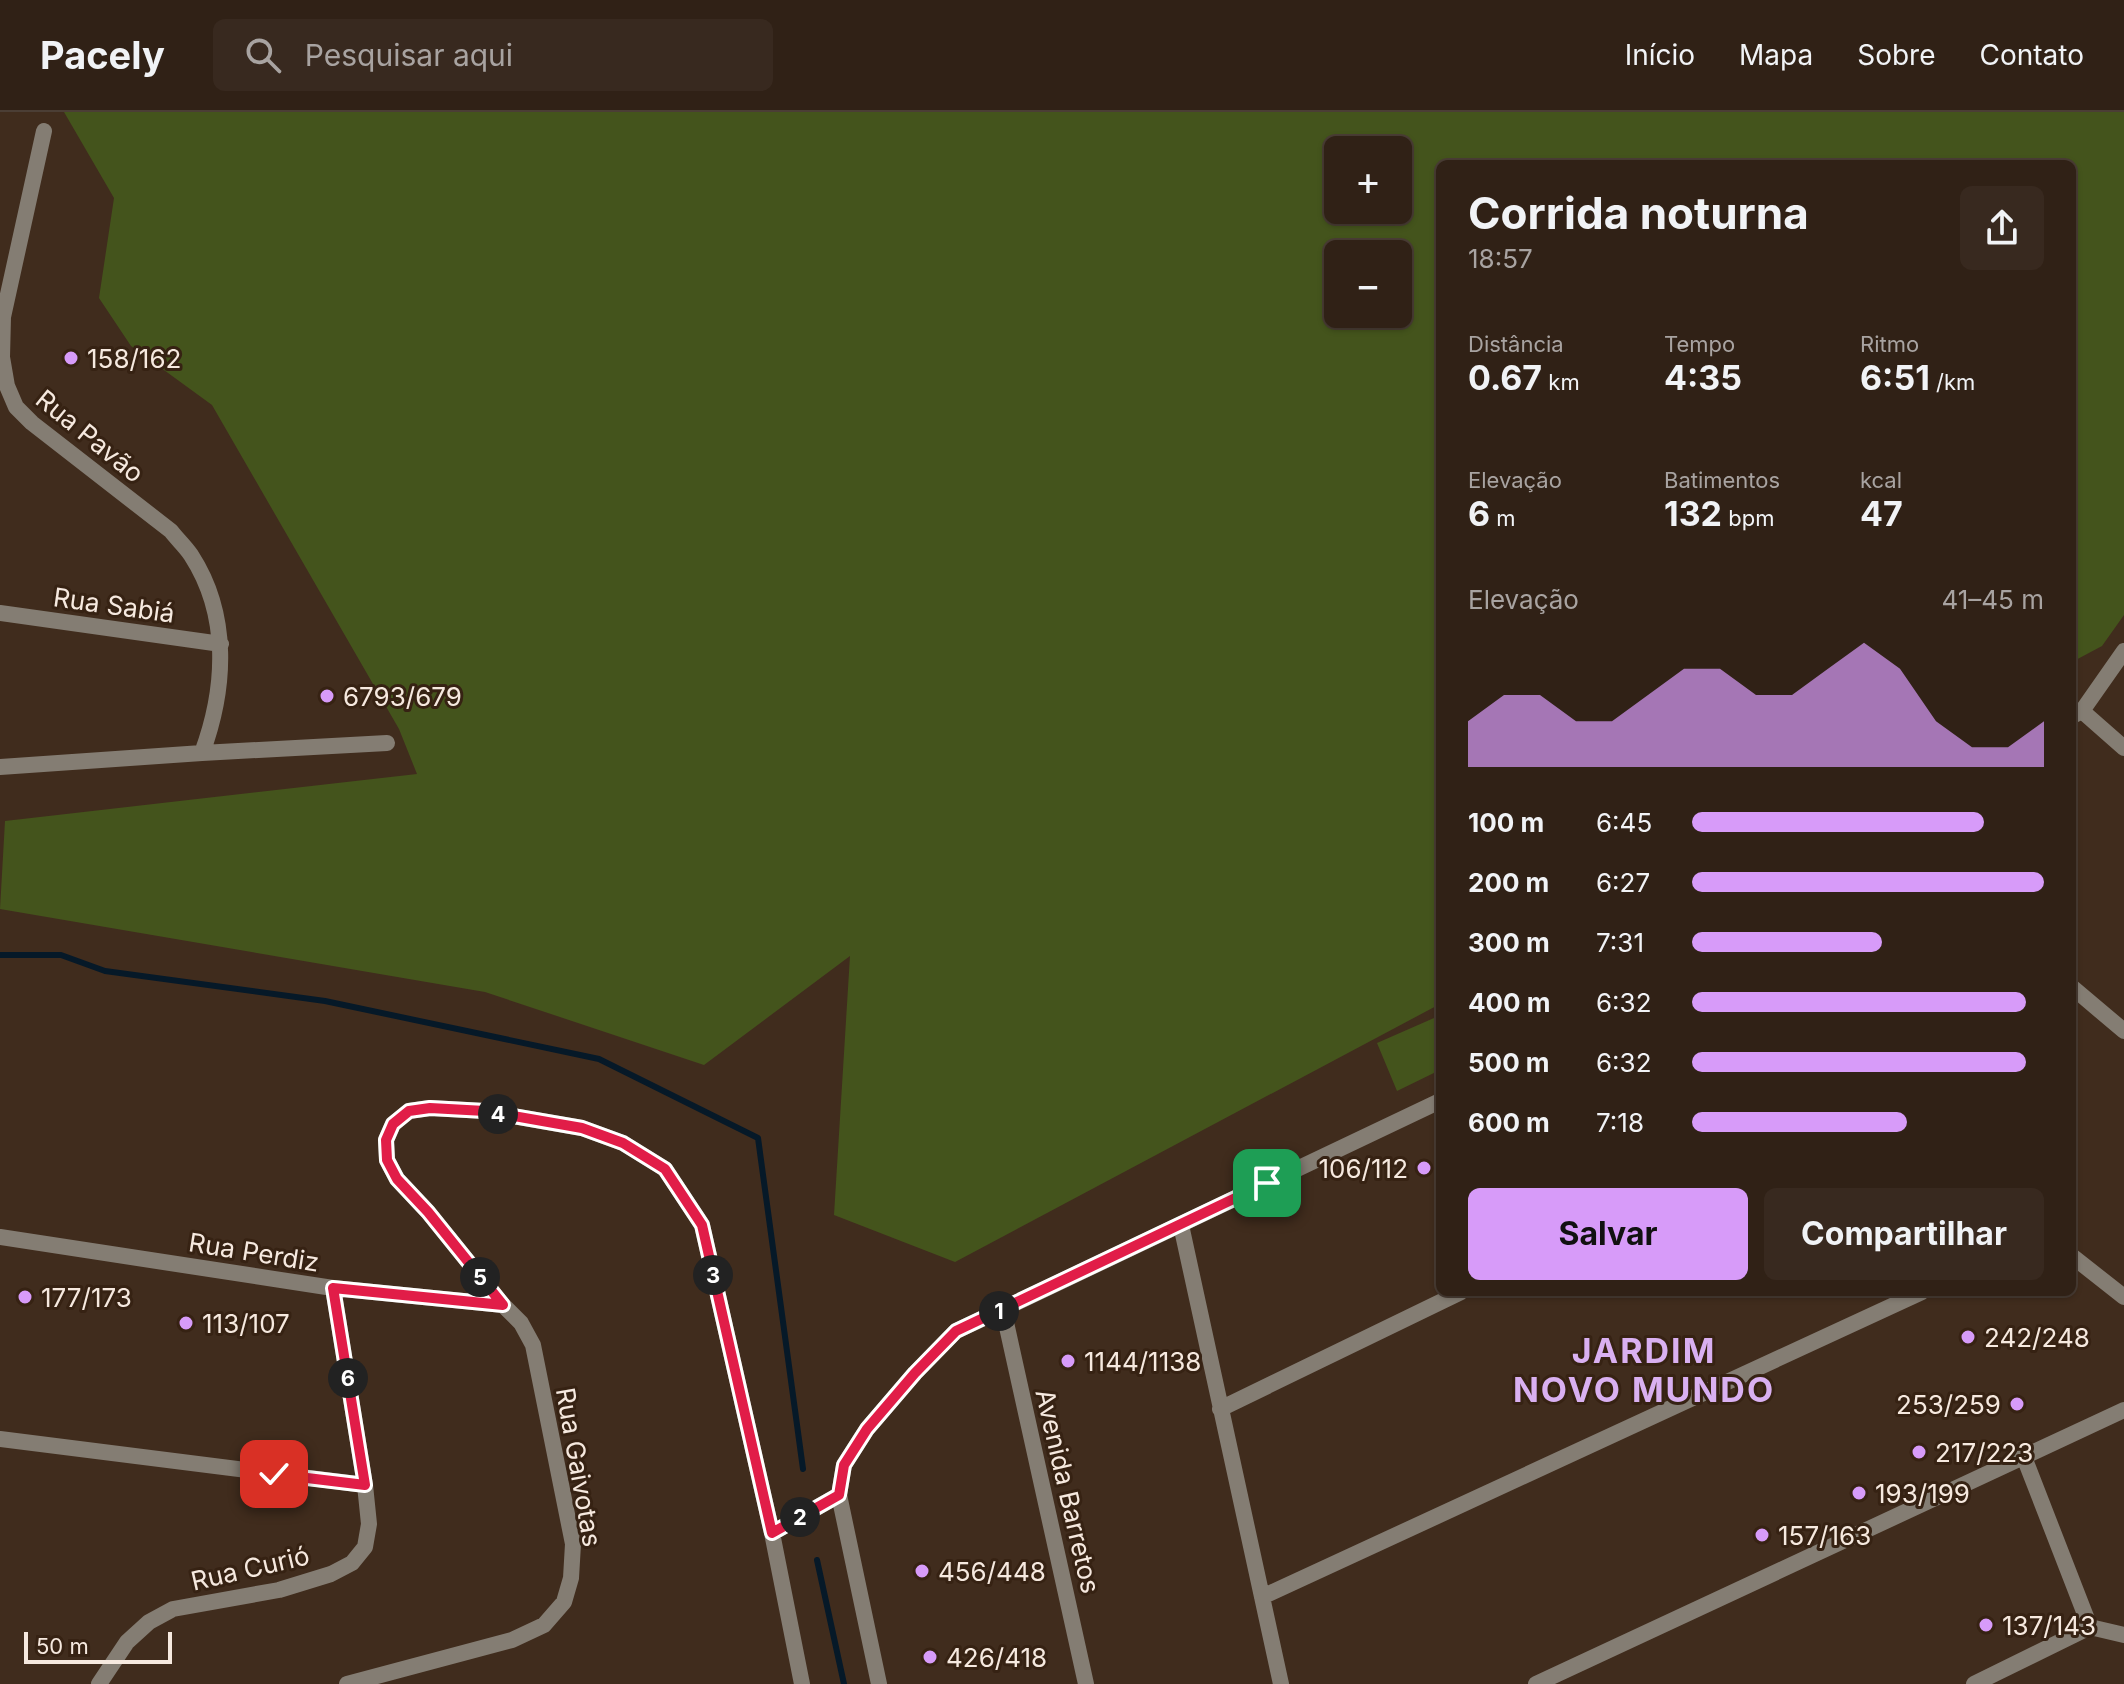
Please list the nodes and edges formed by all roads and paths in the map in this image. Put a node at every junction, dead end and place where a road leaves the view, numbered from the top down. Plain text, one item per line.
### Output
1 (44, 131) dead end
2 (0, 613) edge
3 (221, 644) junction
4 (2124, 651) edge
5 (2077, 714) edge
6 (387, 743) dead end
7 (2124, 748) edge
8 (202, 753) junction
9 (0, 767) edge
10 (2076, 990) edge
11 (2124, 1031) edge
12 (1436, 1103) edge
13 (1181, 1225) junction
14 (0, 1237) edge
15 (2076, 1259) edge
16 (333, 1288) junction
17 (1453, 1296) edge
18 (1913, 1296) edge
19 (2124, 1297) edge
20 (503, 1305) junction
21 (1003, 1309) junction
22 (1220, 1409) junction
23 (2124, 1410) edge
24 (0, 1439) edge
25 (2024, 1457) junction
26 (365, 1485) junction
27 (839, 1495) junction
28 (772, 1533) junction
29 (1262, 1597) junction
30 (2090, 1627) junction
31 (2124, 1635) edge
32 (99, 1684) edge
33 (347, 1684) edge
34 (802, 1684) edge
35 (879, 1684) edge
36 (1086, 1684) edge
37 (1281, 1684) edge
38 (1536, 1684) edge
39 (1974, 1684) edge

1 - 3 street, Rua Pavão
2 - 3 street, Rua Sabiá
3 - 8 street, Rua Pavão
4 - 5 street
5 - 7 street
6 - 8 street
8 - 9 street
10 - 11 street
12 - 13 street
13 - 21 street
13 - 22 street
14 - 16 street, Rua Perdiz
15 - 19 street
16 - 20 street, Rua Perdiz
16 - 26 street, Rua Curió
17 - 22 street
18 - 29 street
20 - 28 street, Rua Gaivotas
20 - 33 street, Rua Gaivotas
21 - 27 street
21 - 36 street, Avenida Barretos
22 - 29 street
23 - 25 street
24 - 26 street
25 - 30 street
25 - 38 street
26 - 32 street, Rua Curió
27 - 28 street
27 - 35 street
28 - 34 street, Rua Gaivotas
29 - 37 street
30 - 31 street
30 - 39 street

